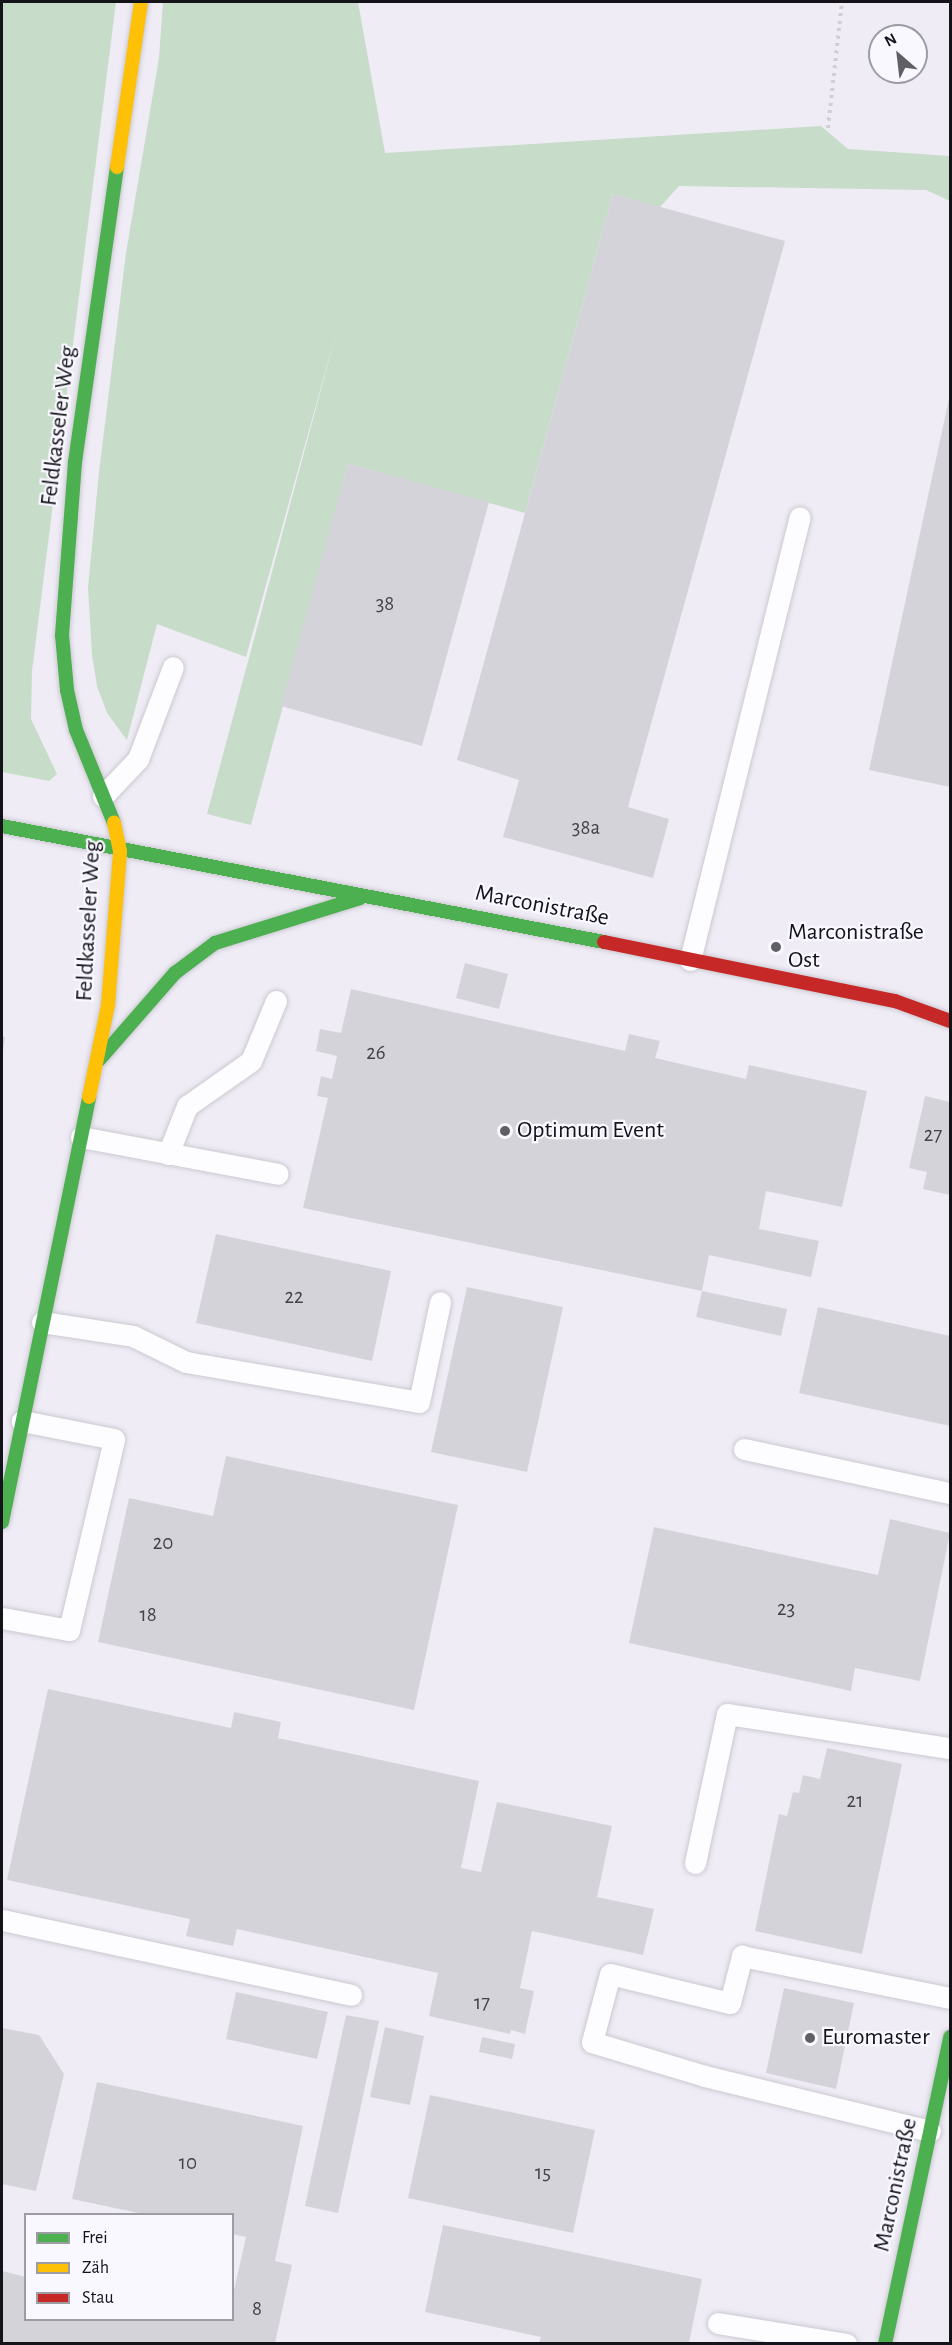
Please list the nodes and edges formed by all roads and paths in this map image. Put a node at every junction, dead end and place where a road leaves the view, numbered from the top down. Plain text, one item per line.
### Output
1 (141, 2) edge
2 (842, 2) edge
3 (828, 128) dead end
4 (800, 517) dead end
5 (173, 668) dead end
6 (103, 796) junction
7 (2, 826) edge
8 (120, 851) junction
9 (369, 895) junction
10 (690, 960) junction
11 (276, 1002) dead end
12 (951, 1021) edge
13 (96, 1063) junction
14 (81, 1137) junction
15 (168, 1154) junction
16 (278, 1174) dead end
17 (440, 1302) dead end
18 (42, 1322) junction
19 (22, 1421) junction
20 (744, 1449) dead end
21 (951, 1493) edge
22 (2, 1522) edge
23 (2, 1618) edge
24 (951, 1748) edge
25 (694, 1863) dead end
26 (2, 1920) edge
27 (351, 1995) dead end
28 (951, 1998) edge
29 (951, 2037) edge
30 (930, 2131) junction
31 (718, 2323) dead end
32 (846, 2343) edge
33 (885, 2343) edge

1 - 6 street, Feldkasseler Weg
2 - 3 path
4 - 10 lane
5 - 6 lane
6 - 8 street, Feldkasseler Weg
7 - 8 street, Marconistraße
8 - 9 street, Marconistraße
8 - 13 street, Feldkasseler Weg
9 - 10 street, Marconistraße
9 - 13 street
10 - 12 street, Marconistraße
11 - 15 lane
13 - 14 street, Feldkasseler Weg
14 - 15 lane
14 - 18 street, Feldkasseler Weg
15 - 16 lane
17 - 18 lane
18 - 19 street, Feldkasseler Weg
19 - 22 street, Feldkasseler Weg
19 - 23 lane
20 - 21 lane
24 - 25 lane
26 - 27 lane
28 - 30 lane
29 - 30 street, Marconistraße
30 - 33 street, Marconistraße
31 - 32 lane

